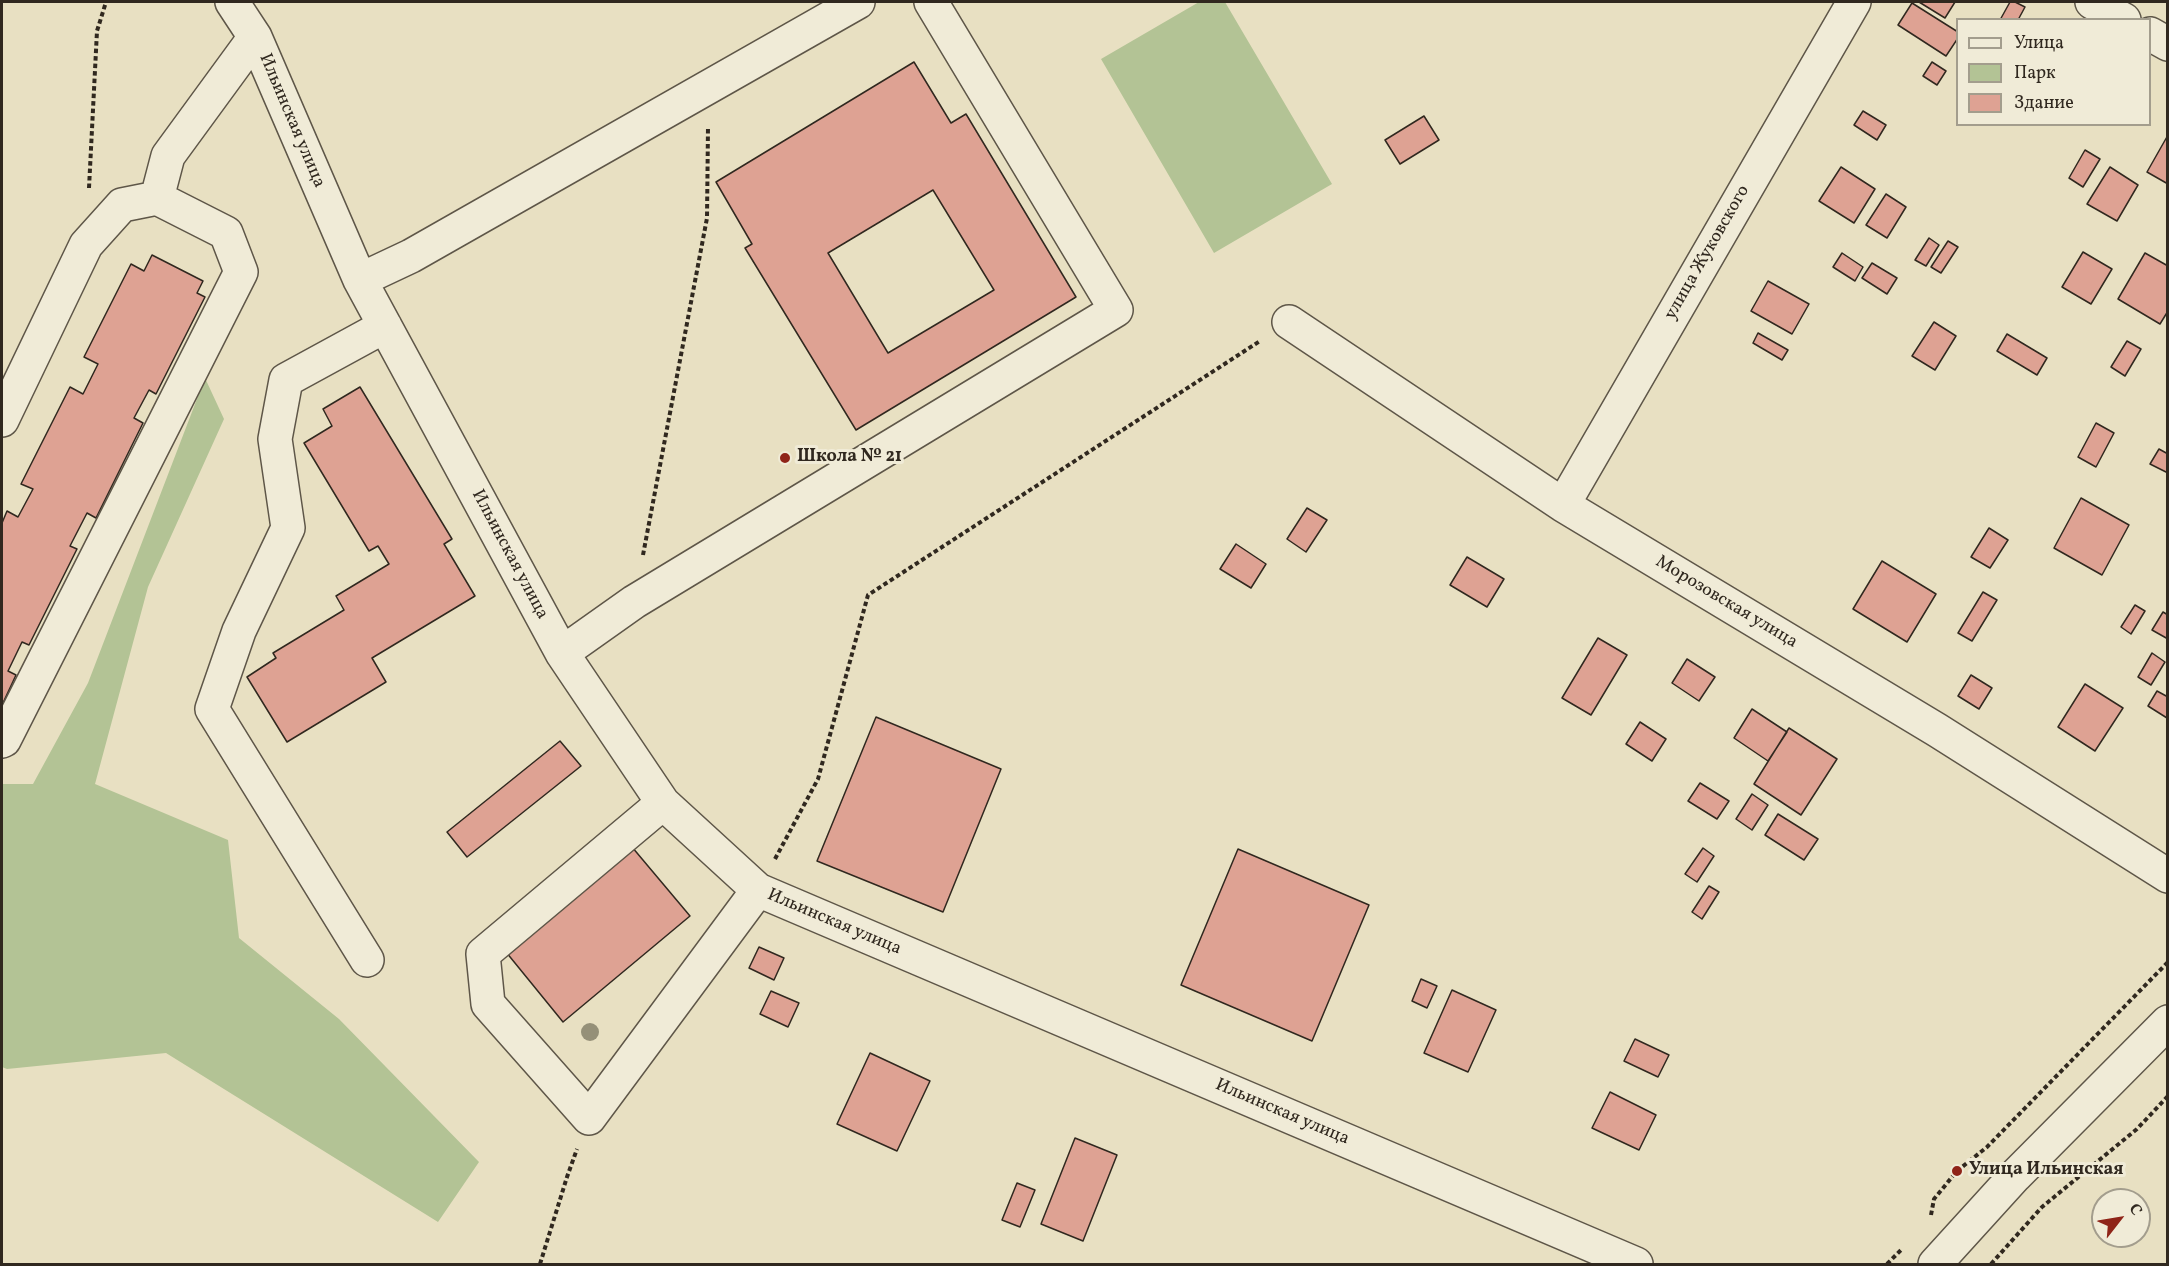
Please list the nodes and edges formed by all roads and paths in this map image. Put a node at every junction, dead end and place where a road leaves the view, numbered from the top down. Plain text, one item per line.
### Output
1 (106, 2) edge
2 (232, 2) edge
3 (858, 2) edge
4 (931, 2) edge
5 (1854, 2) edge
6 (2092, 2) edge
7 (2120, 18) edge
8 (2151, 35) edge
9 (255, 37) junction
10 (2168, 44) edge
11 (709, 87) junction
12 (157, 198) junction
13 (87, 245) junction
14 (360, 280) junction
15 (1289, 322) joint
16 (385, 326) junction
17 (2, 420) edge
18 (1563, 505) junction
19 (634, 602) junction
20 (562, 653) junction
21 (2, 741) edge
22 (663, 803) junction
23 (2168, 876) edge
24 (758, 890) junction
25 (367, 960) dead end
26 (2168, 962) edge
27 (2168, 1022) edge
28 (2168, 1096) edge
29 (589, 1118) junction
30 (1930, 1220) dead end
31 (1909, 1242) dead end
32 (540, 1264) edge
33 (1636, 1264) edge
34 (1887, 1264) edge
35 (1935, 1264) edge
36 (1991, 1264) edge

1 - 13 path
2 - 9 street, Ильинская улица
3 - 11 street
4 - 19 street
5 - 18 street, улица Жуковского
6 - 7 street
8 - 10 street
9 - 12 street
9 - 14 street, Ильинская улица
11 - 14 street
11 - 19 path
12 - 13 street
12 - 21 street
13 - 17 street
14 - 16 street, Ильинская улица
15 - 18 street, Морозовская улица
15 - 24 path
16 - 20 street, Ильинская улица
16 - 25 street
18 - 23 street, Морозовская улица
19 - 20 street
20 - 22 street, Ильинская улица
22 - 24 street, Ильинская улица
22 - 29 street
24 - 29 street
24 - 33 street, Ильинская улица
26 - 30 path
27 - 35 street
28 - 36 path
29 - 32 path
31 - 34 path

